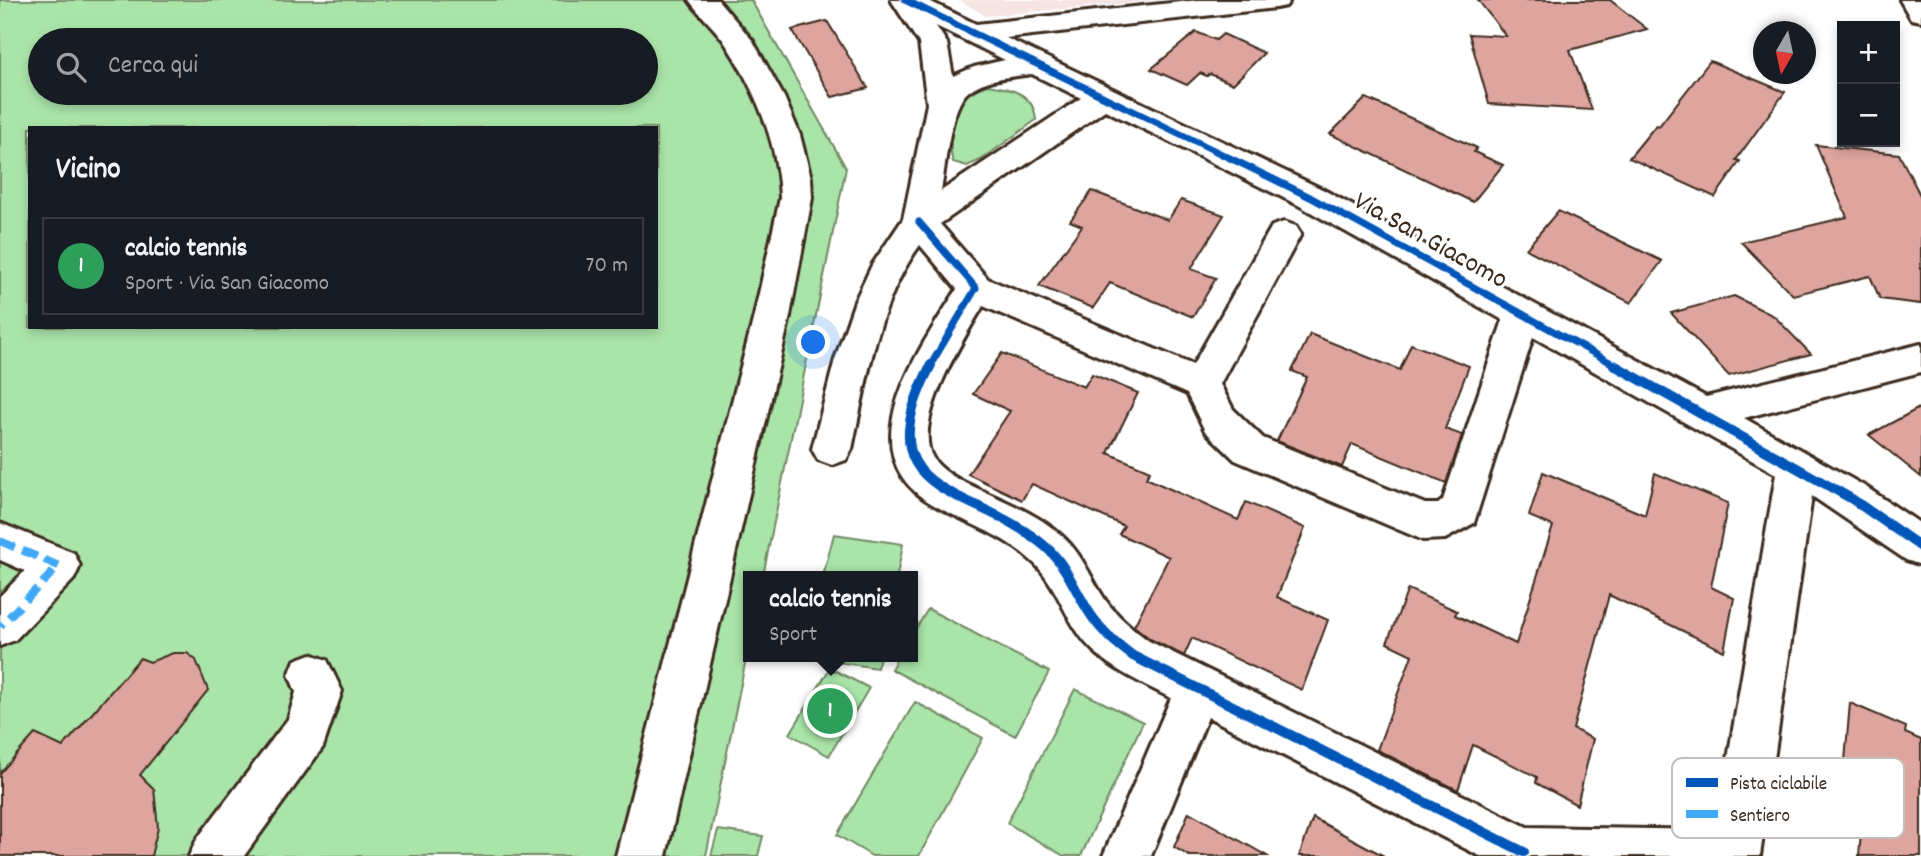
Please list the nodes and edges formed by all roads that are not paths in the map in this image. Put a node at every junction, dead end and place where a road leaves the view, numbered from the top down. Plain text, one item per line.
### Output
1 (703, 0) edge
2 (905, 0) edge
3 (1276, 0) edge
4 (1914, 0) edge
5 (1921, 13) edge
6 (970, 33) junction
7 (1035, 64) junction
8 (1103, 97) junction
9 (942, 104) junction
10 (919, 222) junction
11 (1284, 234) dead end
12 (976, 288) junction
13 (1523, 313) junction
14 (1921, 358) edge
15 (1201, 384) junction
16 (1704, 414) junction
17 (832, 449) dead end
18 (1797, 466) junction
19 (0, 541) edge
20 (1921, 547) edge
21 (0, 626) edge
22 (312, 675) dead end
23 (1197, 690) junction
24 (1752, 758) edge
25 (1127, 854) dead end
26 (1524, 854) edge
27 (1737, 855) edge
28 (214, 856) edge
29 (641, 856) edge

1 - 29 street
2 - 6 street, Via San Giacomo
2 - 9 street
3 - 6 street
4 - 5 street
6 - 7 street, Via San Giacomo
7 - 8 street, Via San Giacomo
7 - 9 street
8 - 10 street
8 - 13 street, Via San Giacomo
9 - 10 street
10 - 12 street
10 - 17 street
11 - 15 street
12 - 15 street
12 - 23 street
13 - 15 street
13 - 16 street, Via San Giacomo
14 - 16 street
16 - 18 street, Via San Giacomo
18 - 20 street, Via San Giacomo
18 - 24 street
19 - 21 street
22 - 28 street
23 - 25 street
23 - 26 street
26 - 27 street

